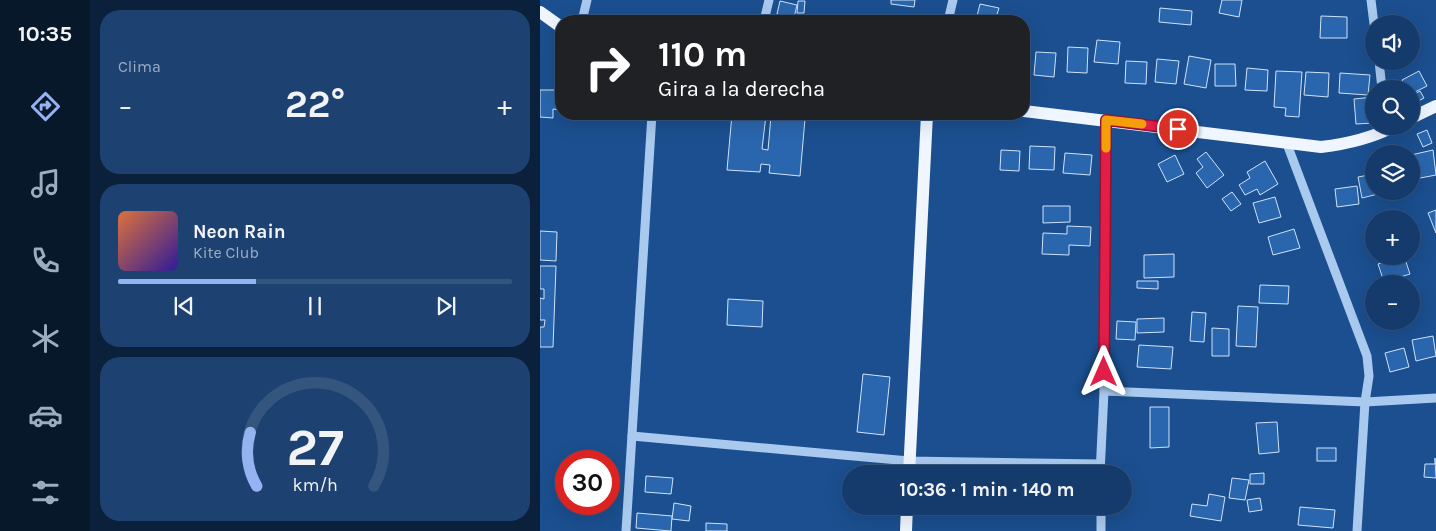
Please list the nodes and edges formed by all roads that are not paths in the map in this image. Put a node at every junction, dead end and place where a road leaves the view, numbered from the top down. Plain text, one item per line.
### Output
1 (587, 0) edge
2 (769, 0) edge
3 (953, 0) edge
4 (1371, 0) edge
5 (540, 12) edge
6 (583, 15) edge
7 (765, 15) edge
8 (949, 15) edge
9 (1373, 15) edge
10 (555, 23) edge
11 (1436, 106) edge
12 (1030, 112) edge
13 (1420, 114) edge
14 (652, 120) edge
15 (927, 120) edge
16 (1106, 120) junction
17 (1370, 135) edge
18 (1287, 144) junction
19 (1104, 391) junction
20 (1436, 398) edge
21 (1365, 402) junction
22 (632, 436) junction
23 (1100, 464) joint
24 (883, 465) edge
25 (909, 465) edge
26 (1052, 465) edge
27 (907, 515) edge
28 (1101, 515) edge
29 (626, 531) edge
30 (906, 531) edge
31 (1101, 531) edge
32 (1357, 531) edge

1 - 6 street
2 - 7 street
3 - 8 street
4 - 9 street
5 - 10 main road
11 - 13 main road
12 - 16 main road
14 - 22 street
15 - 25 main road
16 - 18 main road
16 - 19 street
17 - 18 main road
18 - 21 street
19 - 21 street
19 - 23 street
20 - 21 street
21 - 32 street
22 - 24 street
22 - 29 street
23 - 26 street
27 - 30 main road
28 - 31 street

